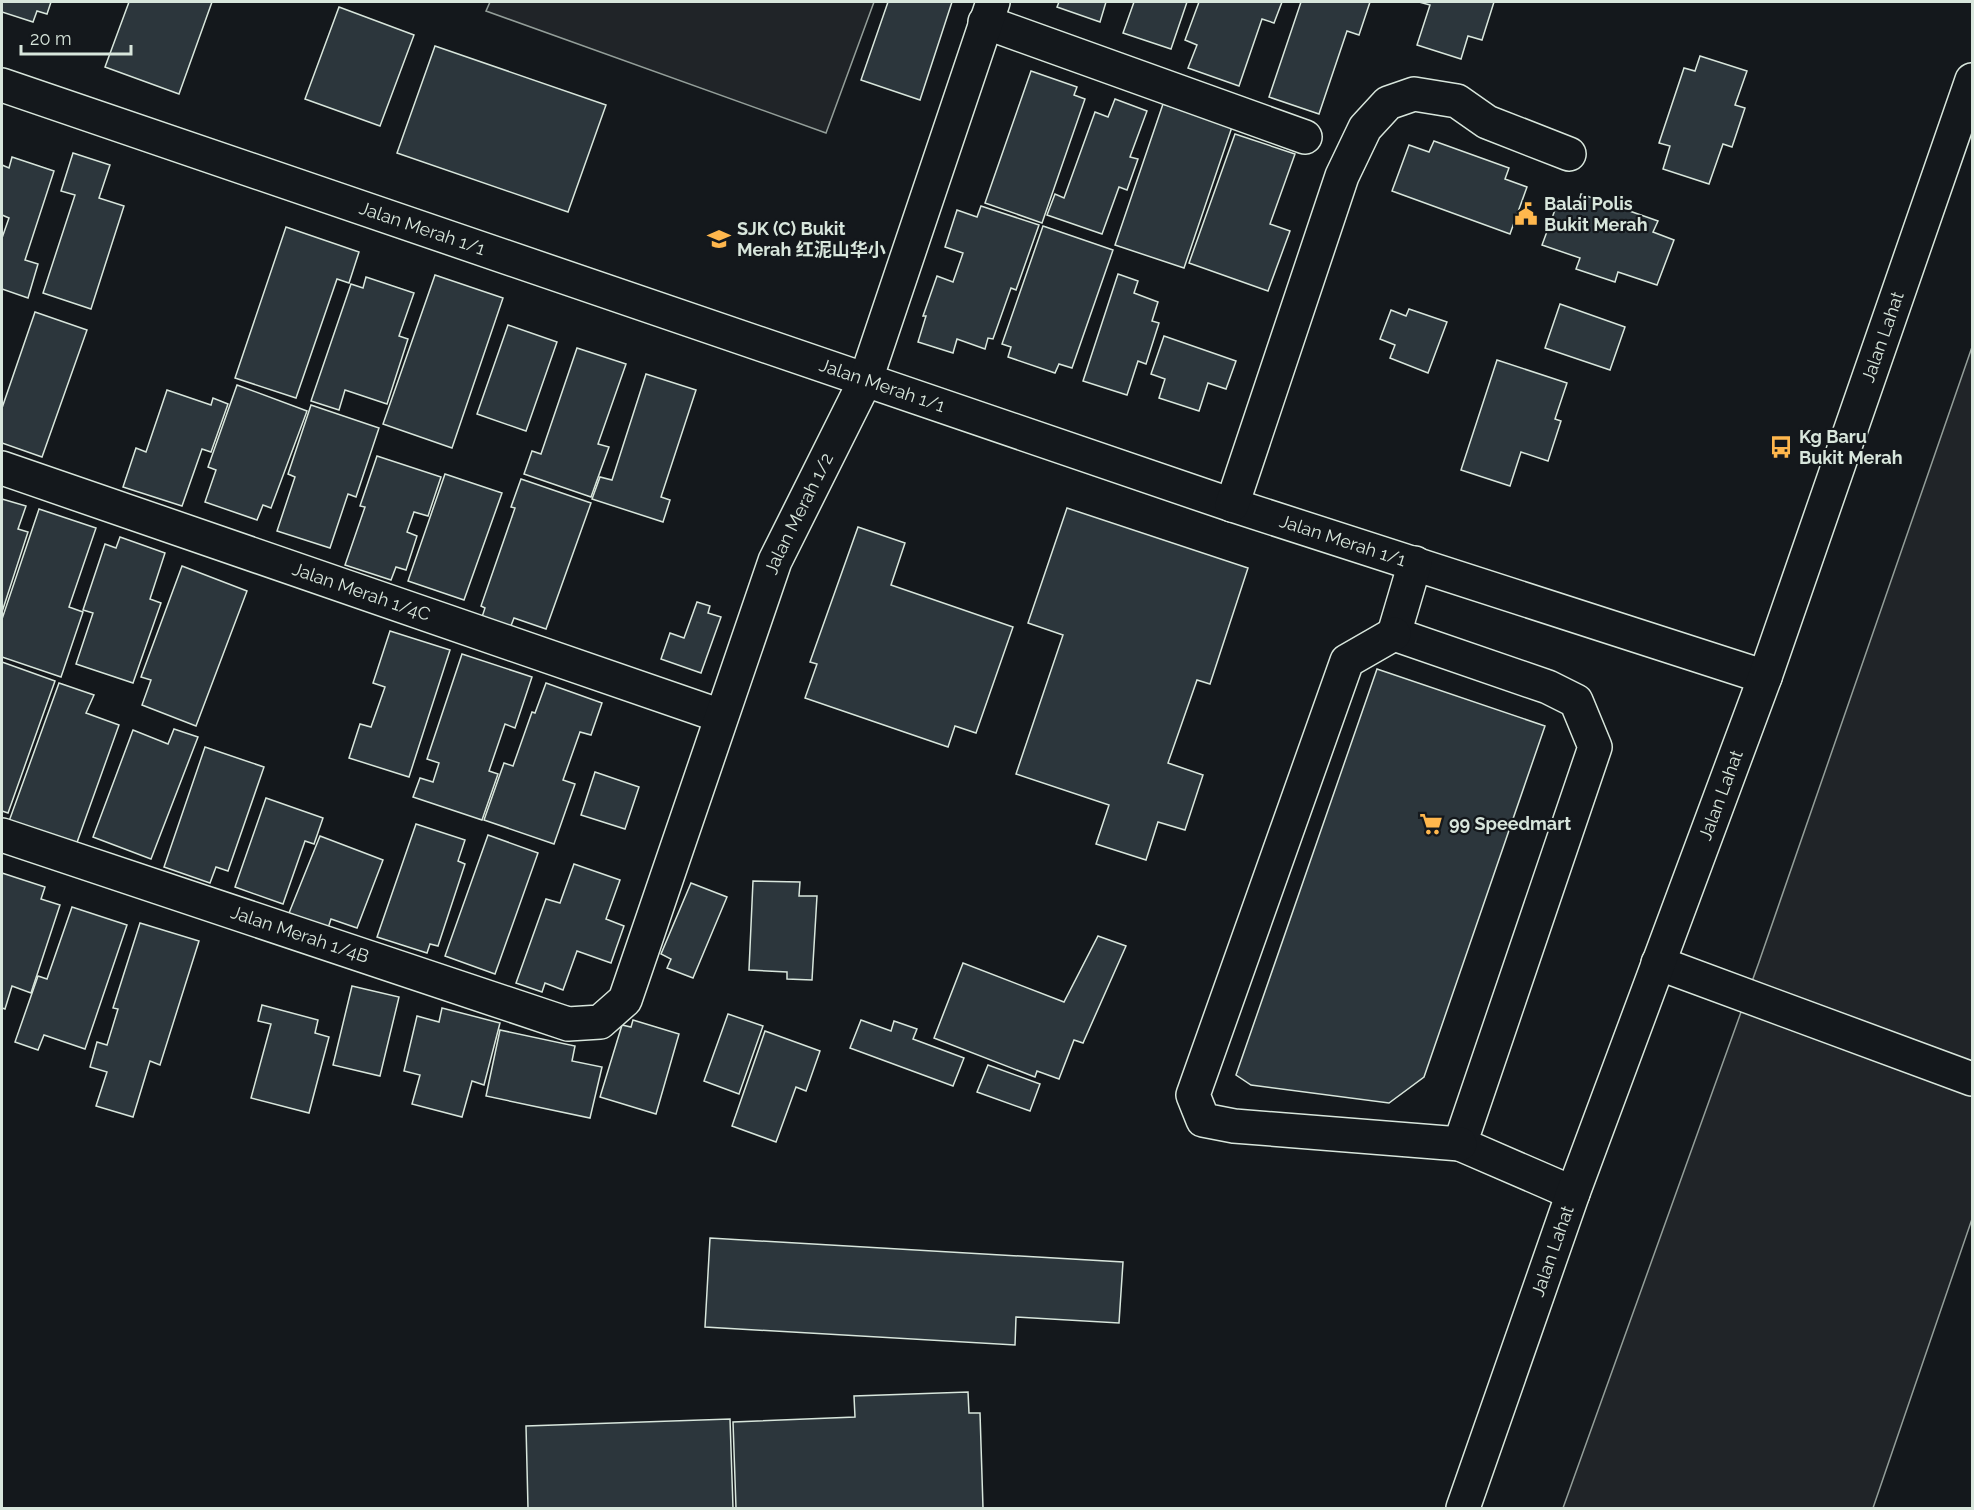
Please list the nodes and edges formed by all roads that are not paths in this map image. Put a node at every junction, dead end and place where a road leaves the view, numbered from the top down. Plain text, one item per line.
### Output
1 (989, 12) edge
2 (1972, 80) edge
3 (2, 85) edge
4 (1305, 137) dead end
5 (1569, 154) dead end
6 (866, 379) junction
7 (2, 468) edge
8 (1232, 505) junction
9 (1415, 563) junction
10 (1394, 634) junction
11 (1765, 676) junction
12 (721, 716) junction
13 (2, 835) edge
14 (1658, 963) junction
15 (600, 1022) joint
16 (1972, 1080) edge
17 (1460, 1144) junction
18 (1573, 1193) junction
19 (1463, 1509) edge

1 - 4 street
1 - 6 street, Jalan Merah 1/2
2 - 11 street, Jalan Lahat
3 - 6 street, Jalan Merah 1/1
5 - 8 street
6 - 8 street, Jalan Merah 1/1
6 - 12 street, Jalan Merah 1/2
7 - 12 street, Jalan Merah 1/4C
8 - 9 street, Jalan Merah 1/1
9 - 10 street
9 - 11 street, Jalan Merah 1/1
10 - 17 street
10 - 17 street
11 - 14 street, Jalan Lahat
12 - 15 street, Jalan Merah 1/2
13 - 15 street, Jalan Merah 1/4B
14 - 16 street
14 - 18 street, Jalan Lahat
17 - 18 street
18 - 19 street, Jalan Lahat

